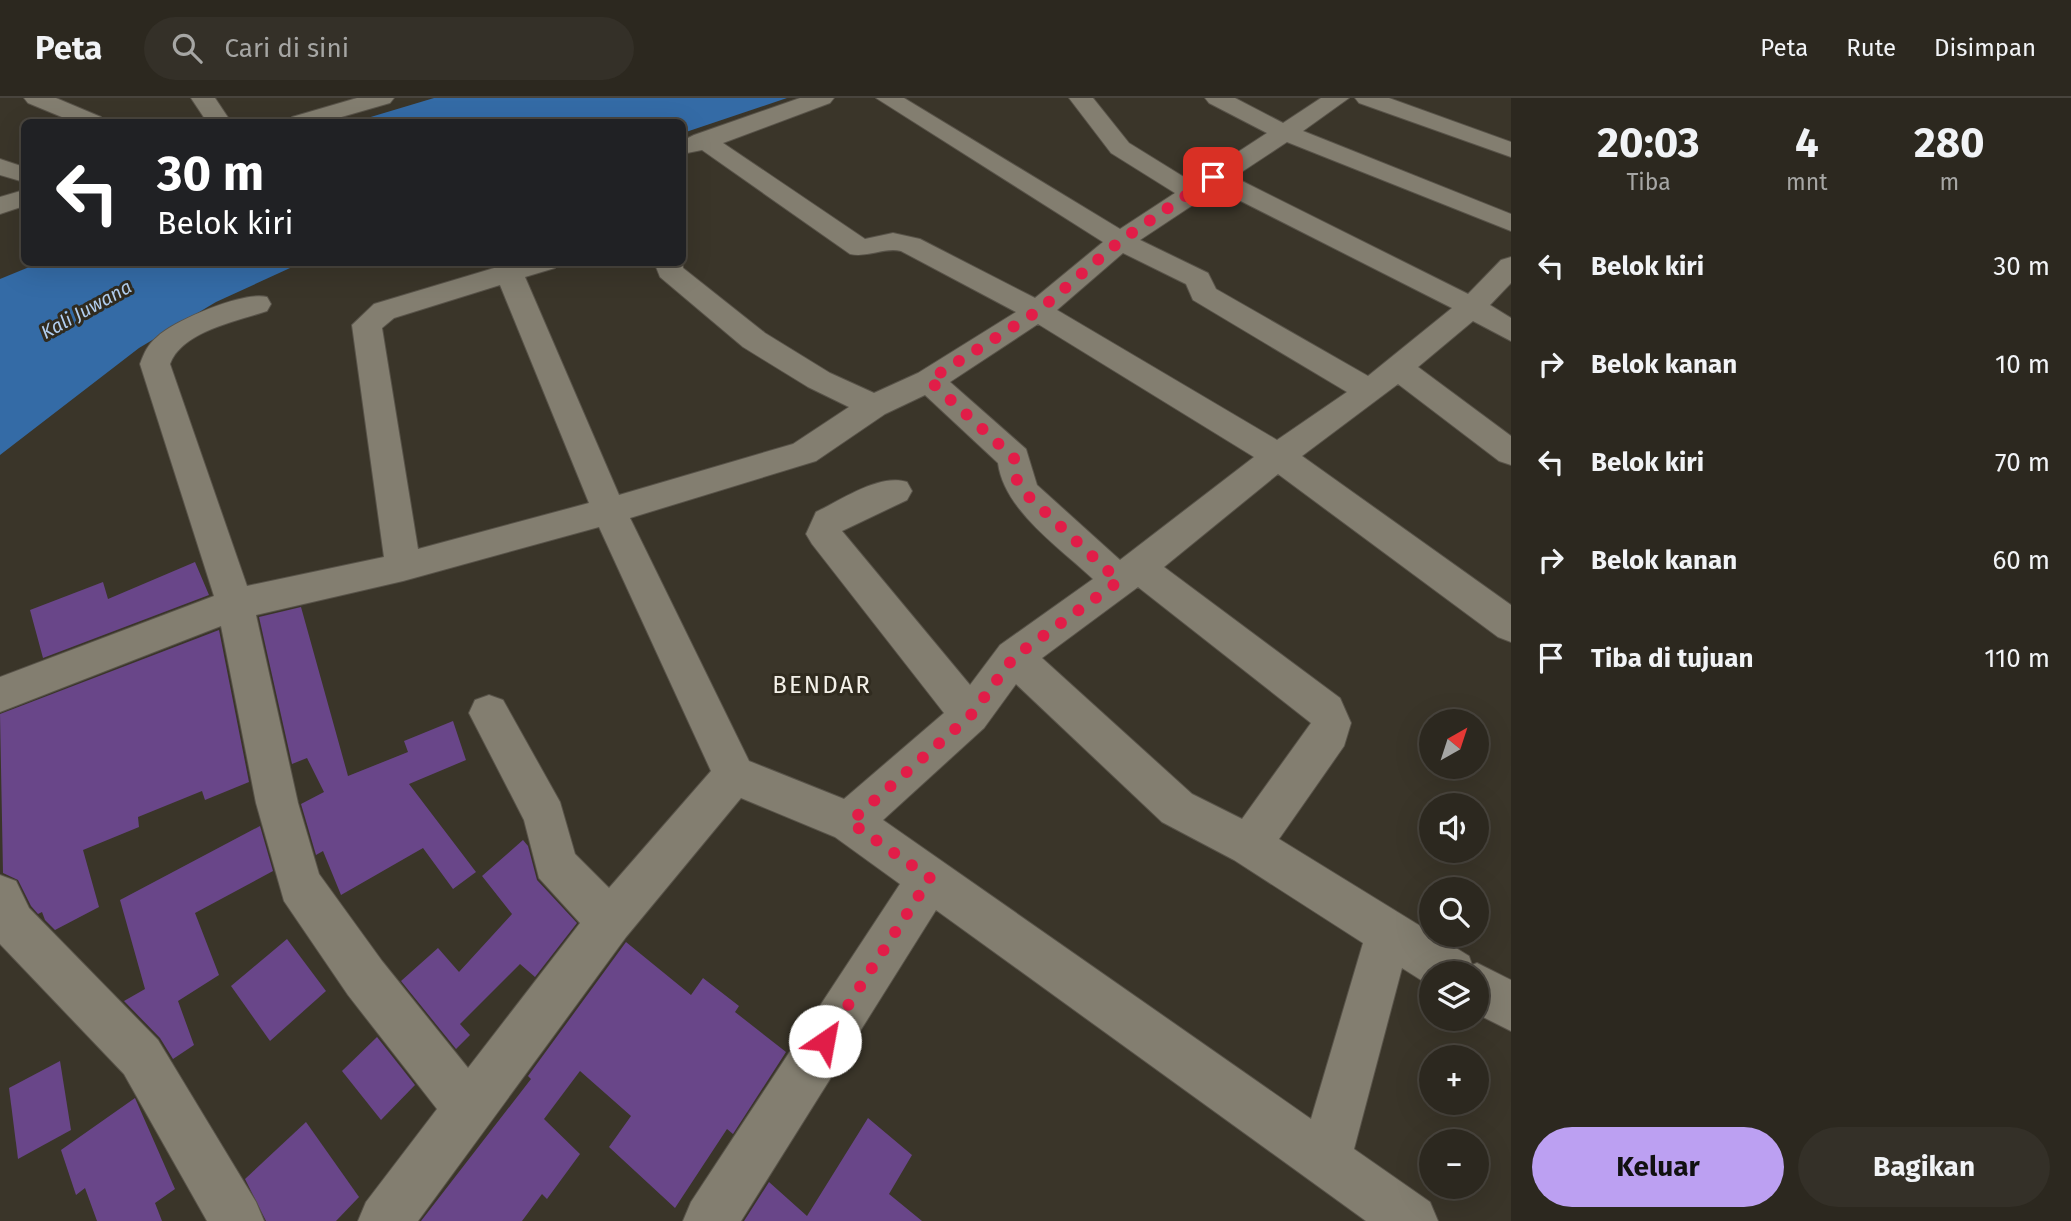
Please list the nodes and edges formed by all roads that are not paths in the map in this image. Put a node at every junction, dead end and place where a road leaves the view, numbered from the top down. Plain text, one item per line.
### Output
1 (36, 98) edge
2 (203, 98) edge
3 (821, 98) edge
4 (888, 98) edge
5 (1081, 98) edge
6 (1217, 98) edge
7 (1337, 98) edge
8 (1367, 98) edge
9 (378, 99) edge
10 (86, 119) edge
11 (217, 119) edge
12 (310, 119) edge
13 (1283, 132) junction
14 (693, 145) edge
15 (1511, 150) edge
16 (0, 167) edge
17 (21, 175) edge
18 (1202, 185) junction
19 (21, 199) edge
20 (0, 205) edge
21 (1511, 223) edge
22 (1120, 241) junction
23 (669, 266) edge
24 (1511, 266) edge
25 (528, 268) edge
26 (257, 304) dead end
27 (1472, 307) junction
28 (1038, 311) junction
29 (1511, 331) edge
30 (1398, 368) junction
31 (929, 380) junction
32 (1370, 391) junction
33 (874, 406) junction
34 (1511, 453) edge
35 (1278, 456) junction
36 (895, 491) dead end
37 (609, 511) junction
38 (403, 567) junction
39 (1128, 574) junction
40 (235, 604) junction
41 (1511, 626) edge
42 (1014, 657) junction
43 (0, 695) edge
44 (489, 713) dead end
45 (971, 715) junction
46 (734, 775) junction
47 (850, 822) junction
48 (1248, 845) junction
49 (930, 878) junction
50 (0, 897) edge
51 (610, 921) junction
52 (1388, 936) junction
53 (1431, 961) edge
54 (1489, 994) edge
55 (1511, 1007) edge
56 (468, 1109) junction
57 (1325, 1161) junction
58 (237, 1221) edge
59 (385, 1221) edge
60 (710, 1221) edge
61 (1411, 1221) edge

1 - 10 street
2 - 11 street
3 - 14 street
4 - 22 street
5 - 18 street
6 - 13 street
7 - 13 street
8 - 15 street
9 - 12 street
13 - 18 street
13 - 21 street
14 - 28 street
16 - 17 street
18 - 22 street
18 - 27 street
19 - 20 street
22 - 28 street
22 - 32 street
23 - 33 street
24 - 27 street
25 - 37 street
25 - 38 street
26 - 40 street
27 - 29 street
27 - 30 street
28 - 31 street
28 - 35 street
30 - 32 street
30 - 34 street
31 - 33 street
31 - 39 street
32 - 35 street
33 - 37 street
35 - 39 street
35 - 41 street
36 - 45 street
37 - 38 street
37 - 46 street
38 - 40 street
39 - 42 street
39 - 48 street
40 - 43 street
40 - 56 street
42 - 45 street
42 - 48 street
44 - 51 street
45 - 47 street
46 - 47 street
46 - 51 street
47 - 49 street
48 - 52 street
49 - 57 street
49 - 60 street
50 - 58 street
51 - 56 street
52 - 53 street
52 - 57 street
54 - 55 street
56 - 59 street
57 - 61 street

